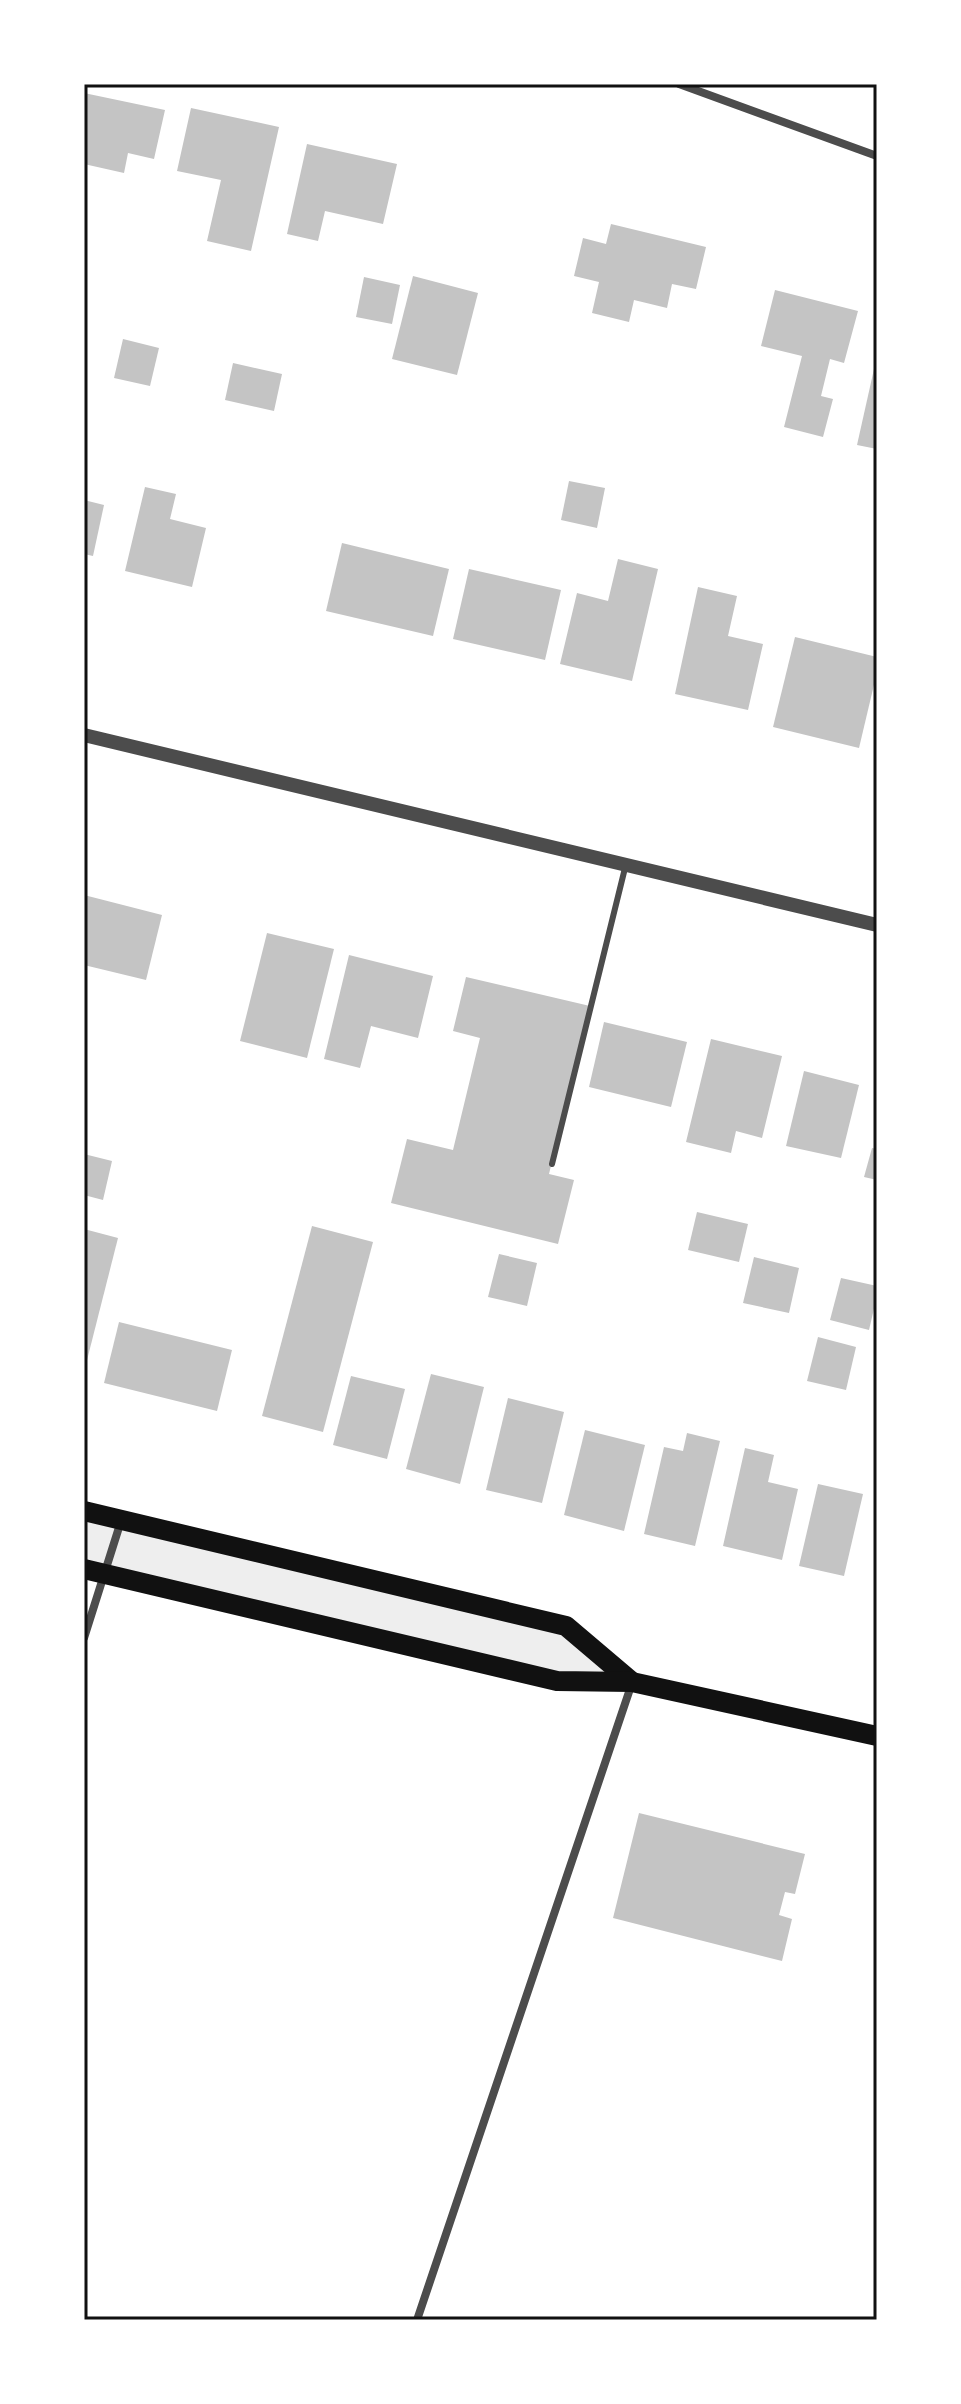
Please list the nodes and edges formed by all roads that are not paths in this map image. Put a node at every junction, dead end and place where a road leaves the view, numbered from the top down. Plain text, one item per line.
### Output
1 (679, 84) edge
2 (877, 156) edge
3 (84, 735) edge
4 (626, 864) junction
5 (877, 925) edge
6 (552, 1164) dead end
7 (84, 1511) edge
8 (122, 1520) junction
9 (84, 1569) edge
10 (106, 1574) junction
11 (84, 1638) edge
12 (632, 1682) junction
13 (877, 1736) edge
14 (417, 2320) edge

1 - 2 street
3 - 4 street
4 - 5 street
4 - 6 lane
7 - 8 main road
8 - 10 street
8 - 12 main road
9 - 10 main road
10 - 11 street
10 - 12 main road
12 - 13 main road
12 - 14 street

